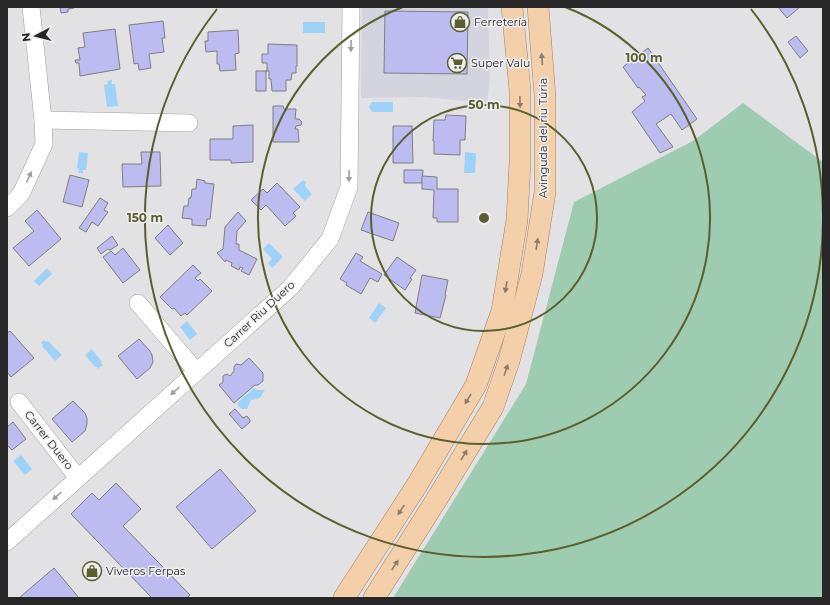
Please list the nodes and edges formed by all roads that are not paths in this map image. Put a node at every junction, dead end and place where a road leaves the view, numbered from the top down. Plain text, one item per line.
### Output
1 (31, 7) edge
2 (351, 7) edge
3 (512, 7) edge
4 (538, 7) edge
5 (43, 120) junction
6 (189, 123) dead end
7 (7, 208) edge
8 (138, 303) dead end
9 (196, 371) junction
10 (19, 402) dead end
11 (78, 478) junction
12 (7, 542) edge
13 (344, 598) edge
14 (374, 598) edge

1 - 5 street
2 -> 9 street, Carrer Riu Duero
3 -> 13 main road, Avinguda del riu Túria
14 -> 4 main road, Avinguda del riu Túria
5 - 6 street
7 -> 5 street
8 - 9 street
9 -> 11 street, Carrer Riu Duero
10 - 11 street, Carrer Duero
11 -> 12 street, Carrer Riu Duero

